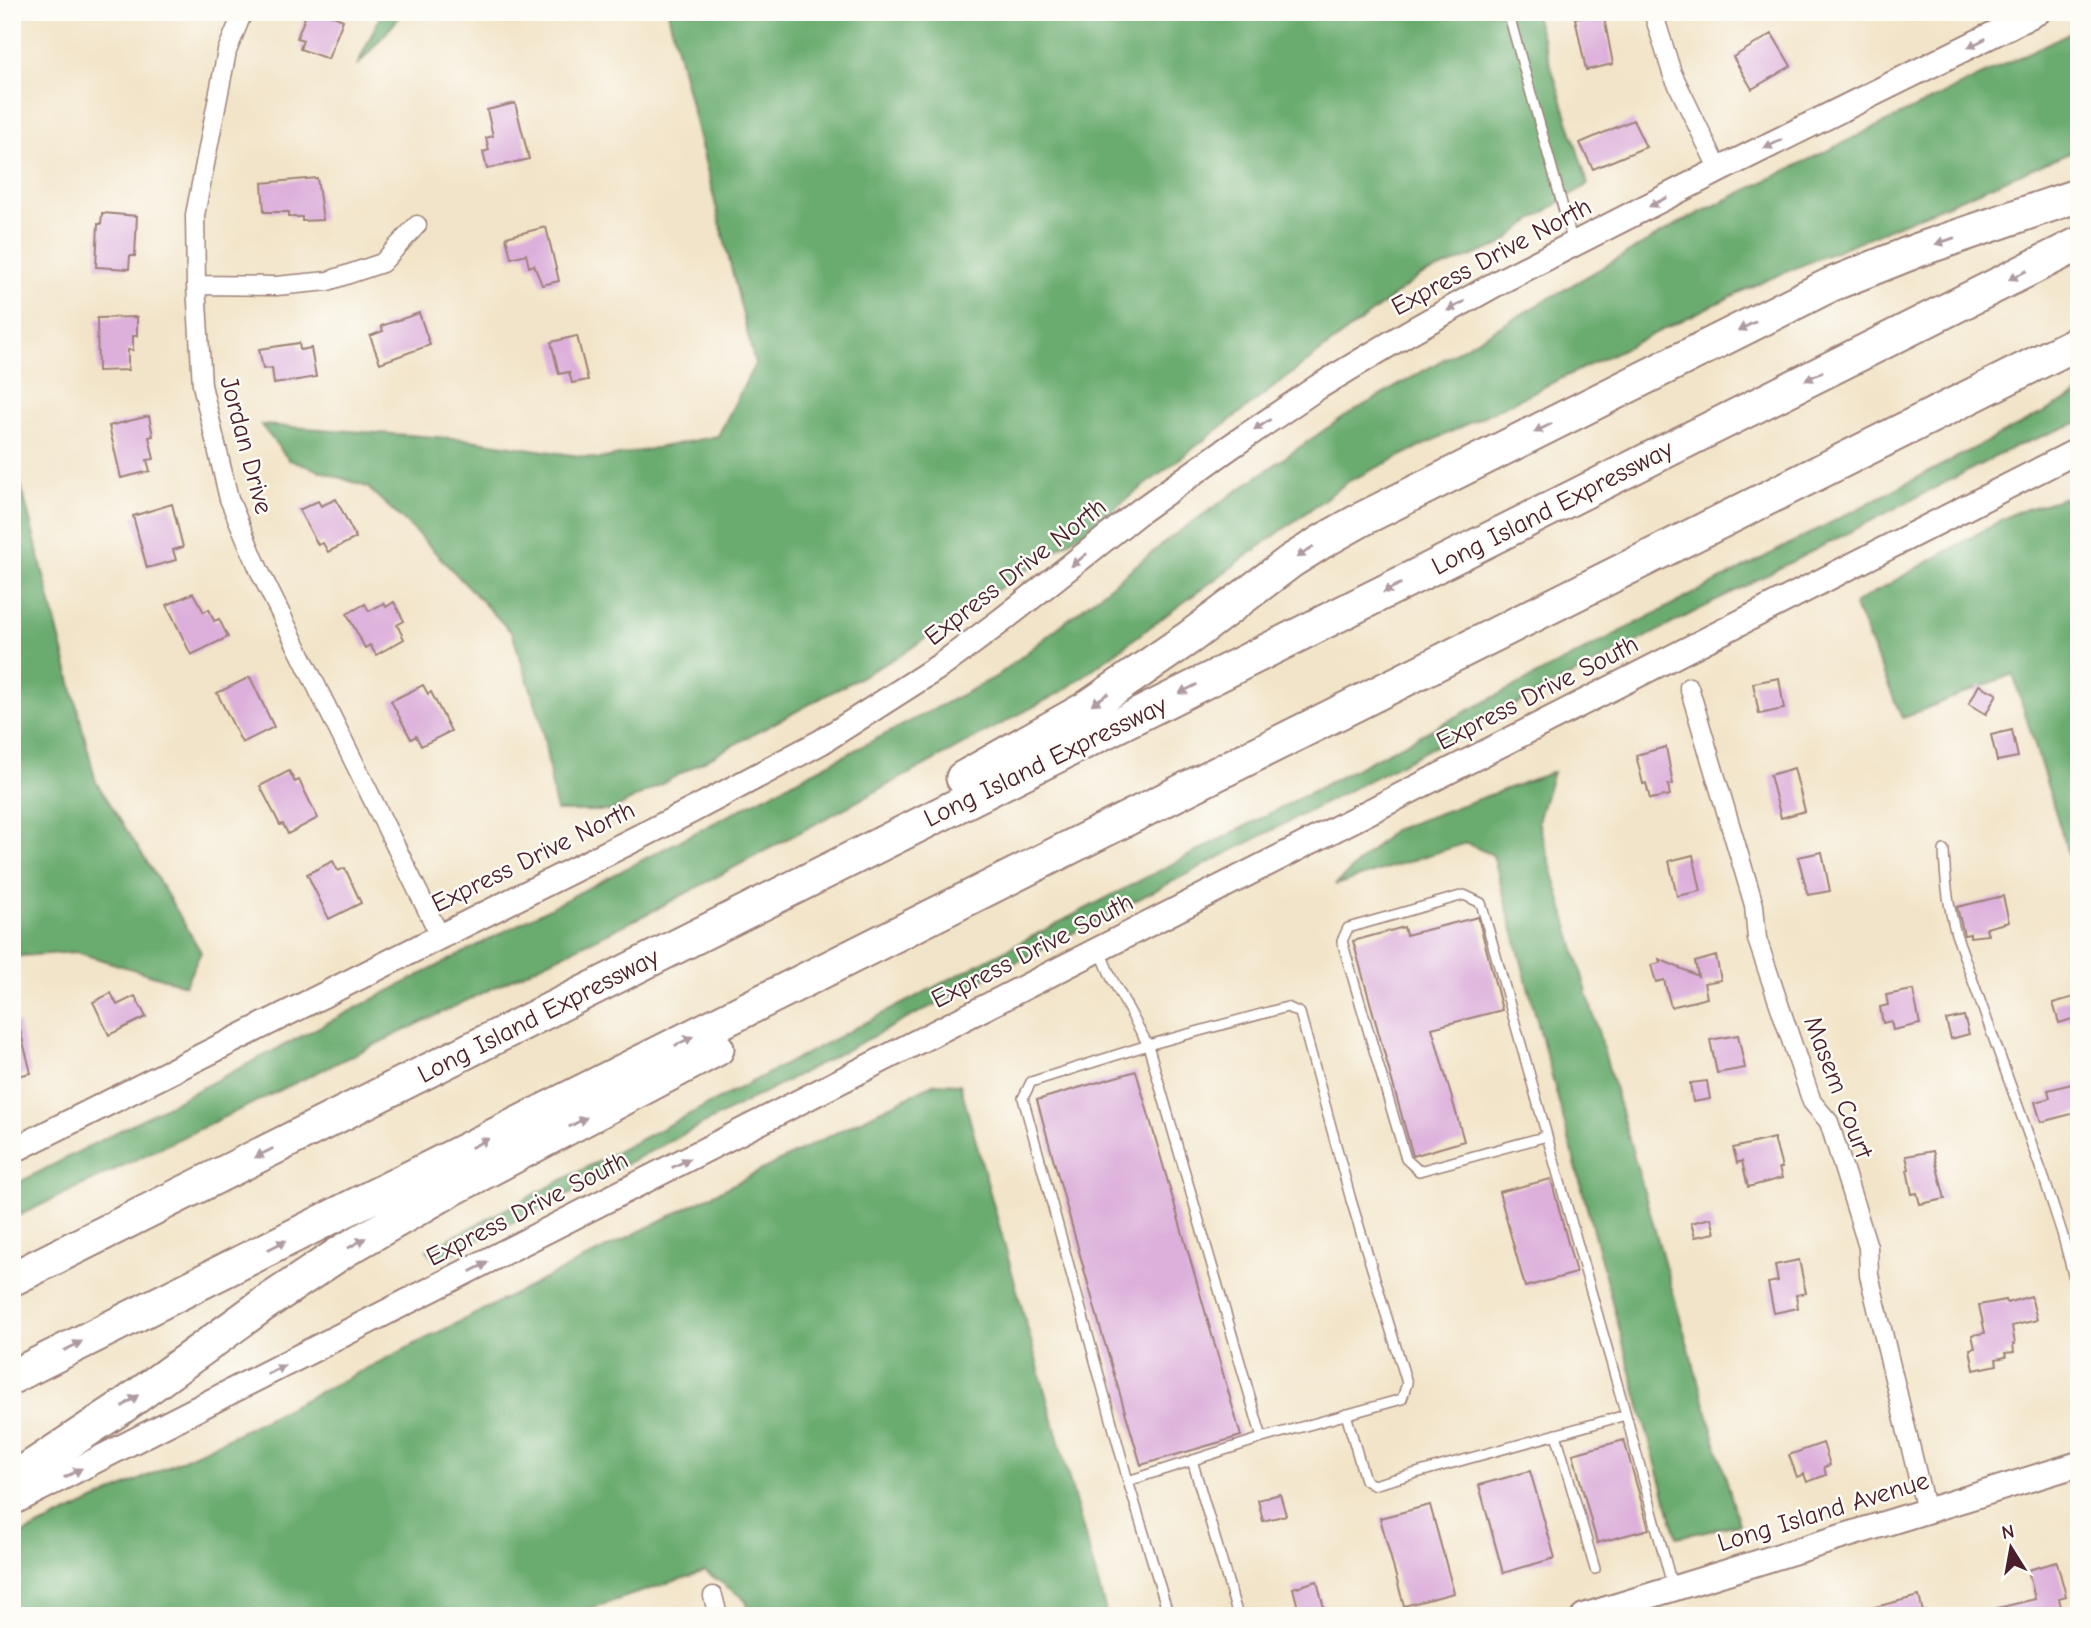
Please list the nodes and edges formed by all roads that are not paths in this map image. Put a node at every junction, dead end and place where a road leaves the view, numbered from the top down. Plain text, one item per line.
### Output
1 (243, 12) edge
2 (1508, 12) edge
3 (1653, 12) edge
4 (2038, 12) edge
5 (1719, 170) junction
6 (2079, 195) edge
7 (417, 225) dead end
8 (2079, 244) edge
9 (1574, 245) junction
10 (196, 285) junction
11 (2079, 342) edge
12 (2079, 450) edge
13 (1689, 687) dead end
14 (888, 839) junction
15 (1944, 850) dead end
16 (440, 936) junction
17 (894, 936) junction
18 (1099, 949) junction
19 (1148, 1045) junction
20 (1547, 1136) junction
21 (12, 1151) edge
22 (104, 1233) junction
23 (12, 1269) edge
24 (12, 1279) edge
25 (2079, 1297) edge
26 (12, 1377) edge
27 (1346, 1414) junction
28 (1626, 1415) junction
29 (1556, 1434) junction
30 (1262, 1438) junction
31 (1192, 1460) junction
32 (2079, 1464) edge
33 (12, 1480) edge
34 (1128, 1480) junction
35 (12, 1503) edge
36 (1926, 1511) junction
37 (1595, 1569) dead end
38 (1673, 1587) junction
39 (713, 1596) dead end
40 (718, 1616) edge
41 (1169, 1616) edge
42 (1238, 1616) edge
43 (1584, 1616) edge

1 - 10 street, Jordan Drive
2 - 9 lane
3 - 5 street
4 -> 5 main road, Express Drive North
5 -> 9 main road, Express Drive North
6 -> 14 highway
7 - 10 street
8 -> 14 highway, Long Island Expressway
9 -> 16 main road, Express Drive North
10 - 16 street, Jordan Drive
11 - 17 highway
12 - 18 main road, Express Drive South
13 - 36 street, Masem Court
14 -> 22 highway, Long Island Expressway
15 - 25 lane
16 - 21 main road, Express Drive North
26 -> 17 highway
33 -> 17 highway
18 - 19 lane
35 -> 18 main road, Express Drive South
19 - 27 lane
19 - 30 lane
19 - 34 lane
20 - 20 lane
20 - 28 lane
22 - 23 highway
22 - 24 highway, Long Island Expressway
27 - 29 lane
27 - 30 lane
28 - 29 lane
28 - 38 lane
29 - 37 lane
30 - 31 lane
31 - 34 lane
31 - 42 lane
32 - 36 main road, Long Island Avenue
34 - 41 lane
36 - 38 main road, Long Island Avenue
38 - 43 main road, Long Island Avenue
39 - 40 street

